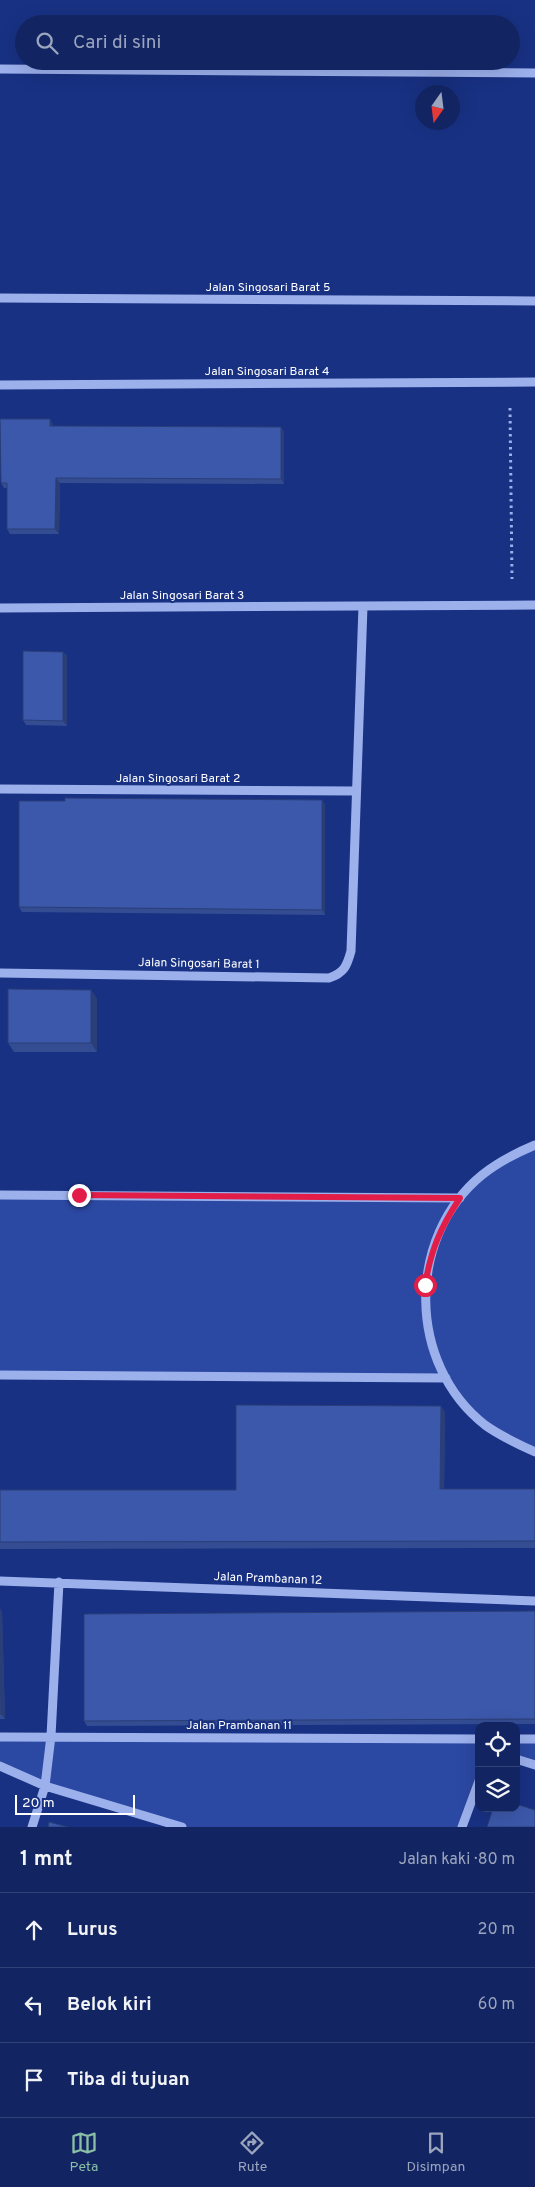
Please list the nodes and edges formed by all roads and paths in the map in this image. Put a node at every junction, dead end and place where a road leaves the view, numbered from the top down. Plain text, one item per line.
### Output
1 (0, 69) edge
2 (15, 69) edge
3 (134, 70) edge
4 (535, 73) edge
5 (0, 298) edge
6 (535, 301) edge
7 (509, 382) junction
8 (535, 382) edge
9 (0, 385) edge
10 (513, 604) junction
11 (535, 605) edge
12 (363, 606) junction
13 (0, 608) edge
14 (0, 789) edge
15 (356, 792) junction
16 (0, 973) edge
17 (535, 1145) edge
18 (0, 1195) edge
19 (460, 1198) junction
20 (0, 1375) edge
21 (446, 1378) junction
22 (535, 1452) edge
23 (0, 1581) edge
24 (59, 1582) junction
25 (535, 1602) edge
26 (51, 1736) junction
27 (0, 1737) edge
28 (475, 1739) edge
29 (520, 1739) edge
30 (535, 1740) edge
31 (520, 1761) edge
32 (535, 1765) edge
33 (0, 1766) edge
34 (45, 1786) junction
35 (475, 1792) edge
36 (32, 1827) edge
37 (182, 1827) edge
38 (462, 1827) edge

1 - 2 street
3 - 4 street
5 - 6 street, Jalan Singosari Barat 5
7 - 8 street, Jalan Singosari Barat 4
7 - 9 street, Jalan Singosari Barat 4
7 - 10 path
10 - 11 street, Jalan Singosari Barat 3
10 - 12 street, Jalan Singosari Barat 3
12 - 13 street, Jalan Singosari Barat 3
12 - 15 street, Jalan Singosari Barat 1
14 - 15 street, Jalan Singosari Barat 2
15 - 16 street, Jalan Singosari Barat 1
17 - 19 street
18 - 19 street
19 - 21 street
20 - 21 street
21 - 22 street
23 - 24 street, Jalan Prambanan 12
24 - 25 street, Jalan Prambanan 12
24 - 26 street
26 - 27 street, Jalan Prambanan 11
26 - 28 street, Jalan Prambanan 11
26 - 34 street
29 - 30 street
31 - 32 street
33 - 34 street
34 - 36 street
34 - 37 street
35 - 38 street

